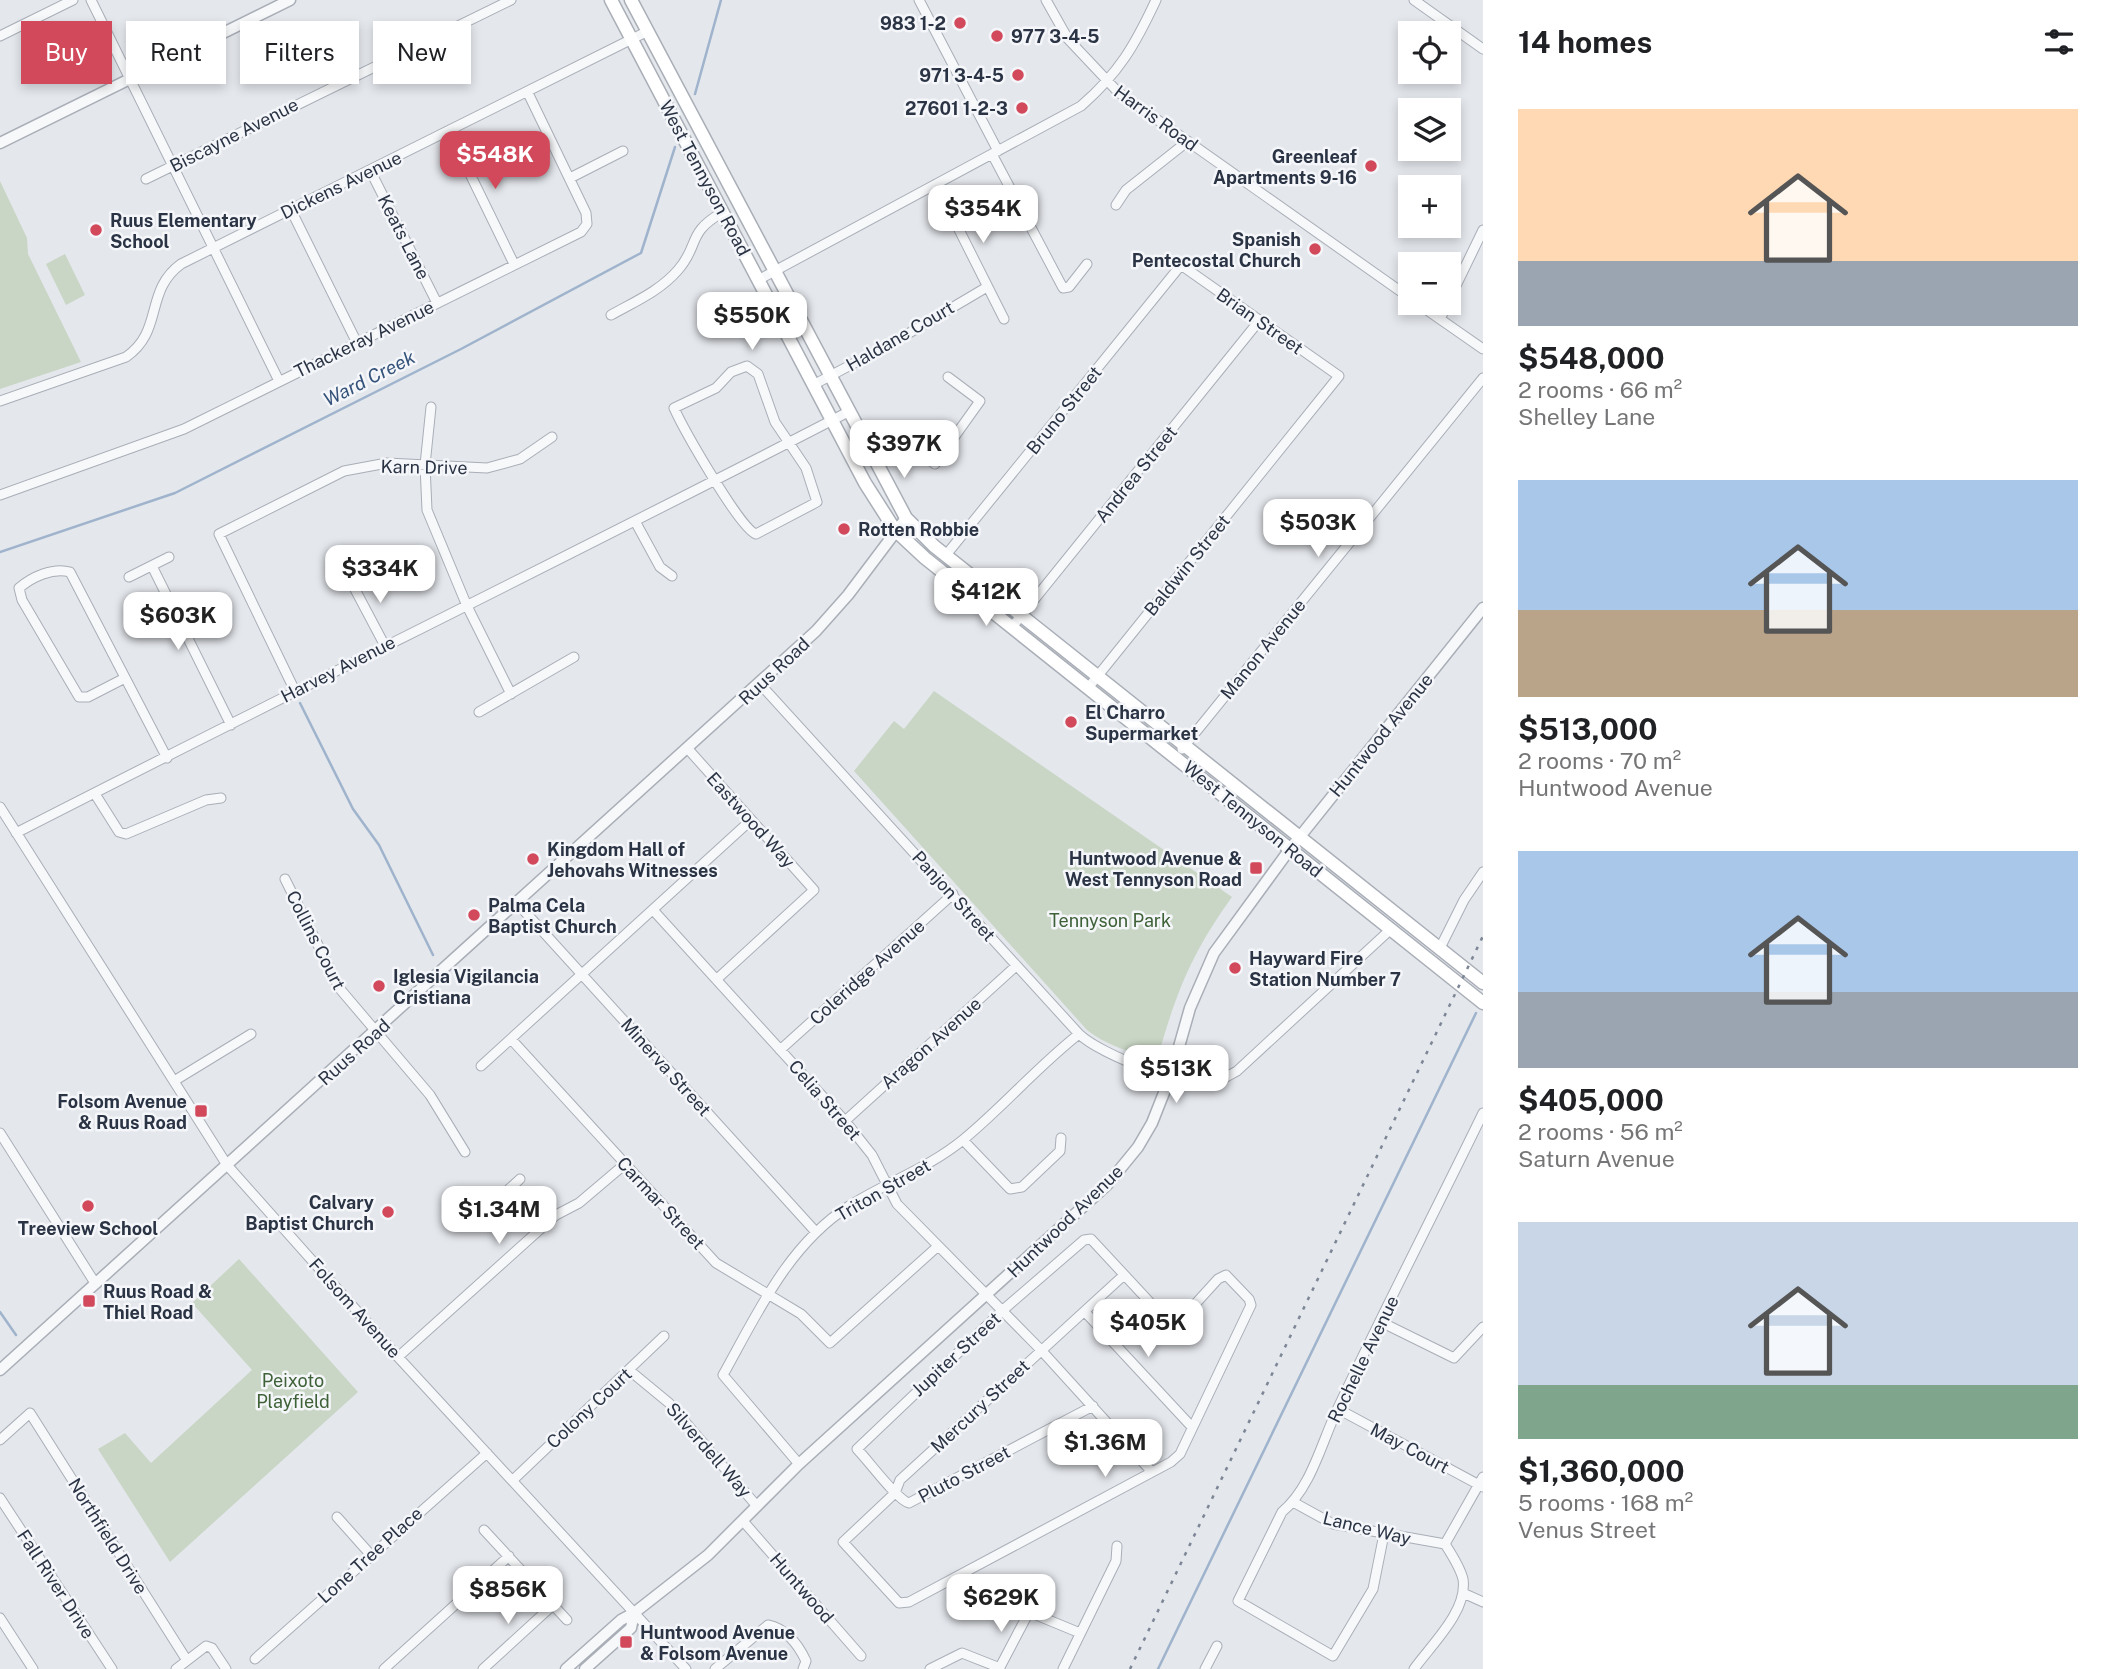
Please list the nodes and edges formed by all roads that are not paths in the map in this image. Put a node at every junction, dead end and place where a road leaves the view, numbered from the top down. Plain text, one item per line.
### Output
1 (73, 0) edge
2 (91, 0) edge
3 (290, 0) edge
4 (511, 0) edge
5 (611, 0) edge
6 (631, 0) edge
7 (919, 0) edge
8 (1046, 0) edge
9 (1156, 0) edge
10 (1414, 0) edge
11 (226, 32) edge
12 (646, 32) junction
13 (0, 36) edge
14 (631, 40) junction
15 (1483, 49) edge
16 (126, 71) edge
17 (126, 81) edge
18 (1108, 83) junction
19 (132, 84) edge
20 (528, 93) junction
21 (449, 131) junction
22 (1188, 141) junction
23 (0, 144) edge
24 (623, 151) dead end
25 (995, 152) junction
26 (172, 166) junction
27 (370, 170) junction
28 (570, 178) junction
29 (146, 179) dead end
30 (936, 184) junction
31 (1116, 205) dead end
32 (291, 210) junction
33 (723, 212) junction
34 (1483, 230) edge
35 (214, 248) junction
36 (514, 264) junction
37 (1087, 264) dead end
38 (1181, 265) joint
39 (773, 271) junction
40 (1461, 275) edge
41 (758, 280) junction
42 (988, 287) junction
43 (1398, 290) edge
44 (437, 303) junction
45 (611, 315) dead end
46 (1435, 315) edge
47 (1441, 315) edge
48 (1440, 318) junction
49 (1004, 319) dead end
50 (1259, 321) junction
51 (357, 342) junction
52 (1483, 349) edge
53 (830, 376) junction
54 (1339, 376) joint
55 (948, 377) dead end
56 (1483, 378) edge
57 (279, 381) junction
58 (813, 385) junction
59 (0, 401) edge
60 (431, 407) dead end
61 (848, 412) junction
62 (832, 420) junction
63 (552, 437) dead end
64 (787, 442) junction
65 (873, 458) junction
66 (425, 465) junction
67 (715, 479) junction
68 (0, 495) edge
69 (906, 518) junction
70 (636, 523) junction
71 (895, 530) junction
72 (946, 555) junction
73 (169, 557) dead end
74 (152, 566) junction
75 (672, 576) dead end
76 (129, 577) dead end
77 (349, 578) dead end
78 (467, 606) junction
79 (1483, 608) edge
80 (1022, 615) junction
81 (1012, 627) junction
82 (385, 646) junction
83 (574, 657) dead end
84 (1097, 676) junction
85 (125, 678) junction
86 (760, 684) junction
87 (1088, 688) junction
88 (295, 691) junction
89 (511, 694) junction
90 (479, 712) dead end
91 (231, 724) junction
92 (1185, 746) junction
93 (688, 749) junction
94 (167, 758) junction
95 (1176, 758) junction
96 (95, 794) junction
97 (221, 798) dead end
98 (0, 807) edge
99 (751, 820) junction
100 (16, 833) junction
101 (1300, 837) junction
102 (1290, 849) junction
103 (1483, 872) edge
104 (285, 879) dead end
105 (953, 894) junction
106 (517, 903) junction
107 (653, 910) junction
108 (1391, 929) junction
109 (1440, 948) junction
110 (1016, 966) junction
111 (582, 974) junction
112 (717, 979) junction
113 (1483, 983) edge
114 (1483, 1003) edge
115 (375, 1032) junction
116 (251, 1034) dead end
117 (1079, 1034) junction
118 (511, 1039) junction
119 (780, 1050) junction
120 (481, 1066) dead end
121 (1171, 1075) junction
122 (174, 1082) junction
123 (1483, 1113) edge
124 (845, 1121) junction
125 (0, 1133) edge
126 (1062, 1138) dead end
127 (963, 1140) junction
128 (465, 1152) dead end
129 (625, 1164) junction
130 (227, 1165) junction
131 (520, 1179) dead end
132 (888, 1185) junction
133 (503, 1195) junction
134 (483, 1213) dead end
135 (815, 1231) junction
136 (537, 1232) junction
137 (937, 1247) junction
138 (1124, 1275) junction
139 (95, 1283) junction
140 (768, 1294) junction
141 (987, 1296) junction
142 (1003, 1311) junction
143 (1085, 1312) junction
144 (1381, 1322) junction
145 (1483, 1327) edge
146 (664, 1336) dead end
147 (1041, 1350) junction
148 (398, 1357) junction
149 (0, 1370) edge
150 (629, 1370) junction
151 (1093, 1406) junction
152 (1338, 1409) junction
153 (1191, 1426) junction
154 (0, 1440) edge
155 (487, 1453) junction
156 (799, 1464) junction
157 (1151, 1471) junction
158 (513, 1480) junction
159 (1482, 1483) edge
160 (895, 1493) junction
161 (0, 1498) edge
162 (1293, 1502) junction
163 (756, 1505) junction
164 (337, 1517) dead end
165 (743, 1521) junction
166 (484, 1530) dead end
167 (1384, 1534) junction
168 (1445, 1545) junction
169 (1117, 1546) dead end
170 (370, 1554) junction
171 (509, 1556) junction
172 (1463, 1594) junction
173 (1483, 1602) edge
174 (554, 1605) junction
175 (635, 1613) junction
176 (0, 1618) edge
177 (567, 1620) dead end
178 (4, 1632) edge
179 (1080, 1633) junction
180 (1217, 1646) dead end
181 (861, 1656) dead end
182 (186, 1659) junction
183 (255, 1659) dead end
184 (1000, 1668) edge
185 (33, 1669) edge
186 (112, 1669) edge
187 (176, 1669) edge
188 (226, 1669) edge
189 (384, 1669) edge
190 (483, 1669) edge
191 (566, 1669) edge
192 (585, 1669) edge
193 (685, 1669) edge
194 (715, 1669) edge
195 (803, 1669) edge
196 (930, 1669) edge
197 (1063, 1669) edge
198 (1205, 1669) edge
199 (1414, 1669) edge

1 - 13 street
2 - 16 street
3 - 11 street
4 - 26 street, Biscayne Avenue
5 - 14 main road, West Tennyson Road
6 - 12 main road, West Tennyson Road
7 - 25 street
8 - 18 street, Harris Road
9 - 18 street
10 - 15 street
12 - 14 street, Dickens Avenue
12 - 39 main road, West Tennyson Road
14 - 20 street, Dickens Avenue
14 - 33 main road, West Tennyson Road
17 - 23 street
18 - 22 street, Harris Road
18 - 25 street
19 - 26 street
20 - 21 street, Dickens Avenue
20 - 28 street, Thackeray Avenue
21 - 27 street, Dickens Avenue
21 - 36 street
22 - 31 street
22 - 43 street, Harris Road
24 - 28 street
25 - 30 street
25 - 37 street
26 - 29 street, Biscayne Avenue
26 - 35 street
27 - 32 street, Dickens Avenue
27 - 44 street, Keats Lane
28 - 36 street, Thackeray Avenue
30 - 39 street
30 - 42 street
32 - 35 street, Dickens Avenue
32 - 51 street
33 - 41 main road, West Tennyson Road
33 - 45 street
34 - 40 street
35 - 57 street
35 - 59 street, Dickens Avenue
36 - 44 street, Thackeray Avenue
38 - 50 street, Brian Street
38 - 72 street, Bruno Street
39 - 41 street
39 - 53 main road, West Tennyson Road
41 - 58 main road, West Tennyson Road
42 - 49 street
42 - 53 street, Haldane Court
44 - 51 street, Thackeray Avenue
46 - 48 street
47 - 48 street
48 - 52 street
50 - 54 street, Brian Street
50 - 80 street, Andrea Street
51 - 57 street, Thackeray Avenue
53 - 58 street, Haldane Court
53 - 61 main road, West Tennyson Road
54 - 84 street, Baldwin Street
55 - 65 street
56 - 92 street, Manon Avenue
57 - 68 street, Thackeray Avenue
58 - 62 main road, West Tennyson Road
60 - 66 street
61 - 62 street, Harvey Avenue
61 - 65 main road, West Tennyson Road
62 - 64 street, Harvey Avenue
62 - 71 main road, West Tennyson Road
63 - 66 street, Karn Drive
64 - 67 street, Harvey Avenue
64 - 67 street
64 - 67 street
65 - 69 main road, West Tennyson Road
66 - 78 street
66 - 88 street, Karn Drive
67 - 70 street, Harvey Avenue
69 - 71 street, Ruus Road
69 - 72 main road, West Tennyson Road
70 - 75 street
70 - 78 street, Harvey Avenue
71 - 81 main road, West Tennyson Road
71 - 86 street, Ruus Road
72 - 80 main road, West Tennyson Road
73 - 74 street
74 - 76 street
74 - 91 street
77 - 82 street
78 - 82 street, Harvey Avenue
78 - 89 street
79 - 101 street, Huntwood Avenue
80 - 81 street, Andrea Street
80 - 84 main road, West Tennyson Road
81 - 87 main road, West Tennyson Road
82 - 88 street, Harvey Avenue
83 - 89 street
84 - 87 street, Baldwin Street
84 - 92 main road, West Tennyson Road
85 - 85 street
85 - 94 street
86 - 93 street, Ruus Road
86 - 105 street, Panjon Street
87 - 95 main road, West Tennyson Road
88 - 91 street, Harvey Avenue
89 - 90 street
91 - 94 street, Harvey Avenue
92 - 95 street, Manon Avenue
92 - 101 main road, West Tennyson Road
93 - 99 street, Eastwood Way
93 - 106 street, Ruus Road
94 - 96 street, Harvey Avenue
95 - 102 main road, West Tennyson Road
96 - 97 street
96 - 100 street, Harvey Avenue
98 - 100 street, Folsom Avenue
99 - 107 street
99 - 112 street, Eastwood Way
100 - 122 street, Folsom Avenue
101 - 102 street, Huntwood Avenue
101 - 109 main road, West Tennyson Road
102 - 108 main road, West Tennyson Road
102 - 121 street, Huntwood Avenue
103 - 109 street
104 - 115 street, Collins Court
105 - 110 street, Panjon Street
105 - 119 street, Coleridge Avenue
106 - 111 street, Minerva Street
106 - 115 street, Ruus Road
107 - 111 street
107 - 112 street, Celia Street
108 - 114 main road, West Tennyson Road
108 - 121 street, Panjon Street
109 - 113 main road, West Tennyson Road
110 - 117 street, Panjon Street
110 - 124 street, Aragon Avenue
111 - 118 street
111 - 135 street, Minerva Street
112 - 119 street, Celia Street
115 - 128 street, Collins Court
115 - 130 street, Ruus Road
116 - 122 street
117 - 121 street, Panjon Street
117 - 127 street, Triton Street
118 - 120 street
118 - 129 street, Carmar Street
119 - 124 street, Celia Street
121 - 141 street, Huntwood Avenue
122 - 130 street, Folsom Avenue
123 - 144 street, Rochelle Avenue
124 - 132 street, Celia Street
125 - 139 street
126 - 127 street
127 - 132 street, Triton Street
129 - 136 street
129 - 140 street, Carmar Street
130 - 139 street, Ruus Road
130 - 148 street, Folsom Avenue
131 - 133 street
132 - 135 street, Triton Street
132 - 137 street, Celia Street
133 - 134 street
133 - 136 street
135 - 140 street, Triton Street
136 - 148 street
137 - 140 street, Carmar Street
137 - 141 street, Celia Street
138 - 142 street, Jupiter Street
138 - 143 street, Mercury Street
138 - 153 street
139 - 149 street, Ruus Road
140 - 156 street, Triton Street
141 - 142 street, Celia Street
141 - 156 street, Huntwood Avenue
142 - 147 street, Celia Street
142 - 160 street, Jupiter Street
143 - 147 street, Mercury Street
143 - 153 street
144 - 145 street
144 - 152 street, Rochelle Avenue
146 - 150 street, Colony Court
147 - 151 street, Celia Street
147 - 160 street, Mercury Street
148 - 155 street, Folsom Avenue
150 - 158 street, Colony Court
150 - 163 street, Silverdell Way
151 - 157 street, Celia Street
151 - 160 street, Pluto Street
152 - 159 street, May Court
152 - 162 street, Rochelle Avenue
153 - 157 street
154 - 182 street, Northfield Drive
155 - 158 street, Folsom Avenue
155 - 170 street, Lone Tree Place
156 - 163 street, Huntwood Avenue
157 - 160 street, Mercury Street
158 - 175 street, Folsom Avenue
159 - 168 street
161 - 186 street, Fall River Drive
162 - 167 street, Lance Way
162 - 167 street, Rochelle Avenue
163 - 165 street, Huntwood Avenue
164 - 170 street
165 - 175 street, Huntwood Avenue
165 - 181 street, Huntwood
166 - 171 street
167 - 168 street, Lance Way
168 - 172 street
169 - 179 street
170 - 183 street, Lone Tree Place
171 - 174 street
171 - 189 street
172 - 173 street
172 - 199 street
174 - 177 street
174 - 190 street
175 - 191 street, Huntwood Avenue
175 - 192 street, Huntwood Avenue
175 - 193 street, Folsom Avenue
176 - 178 street
178 - 185 street
179 - 184 street
179 - 197 street
180 - 198 street
182 - 187 street
182 - 188 street
184 - 196 street
194 - 195 street

